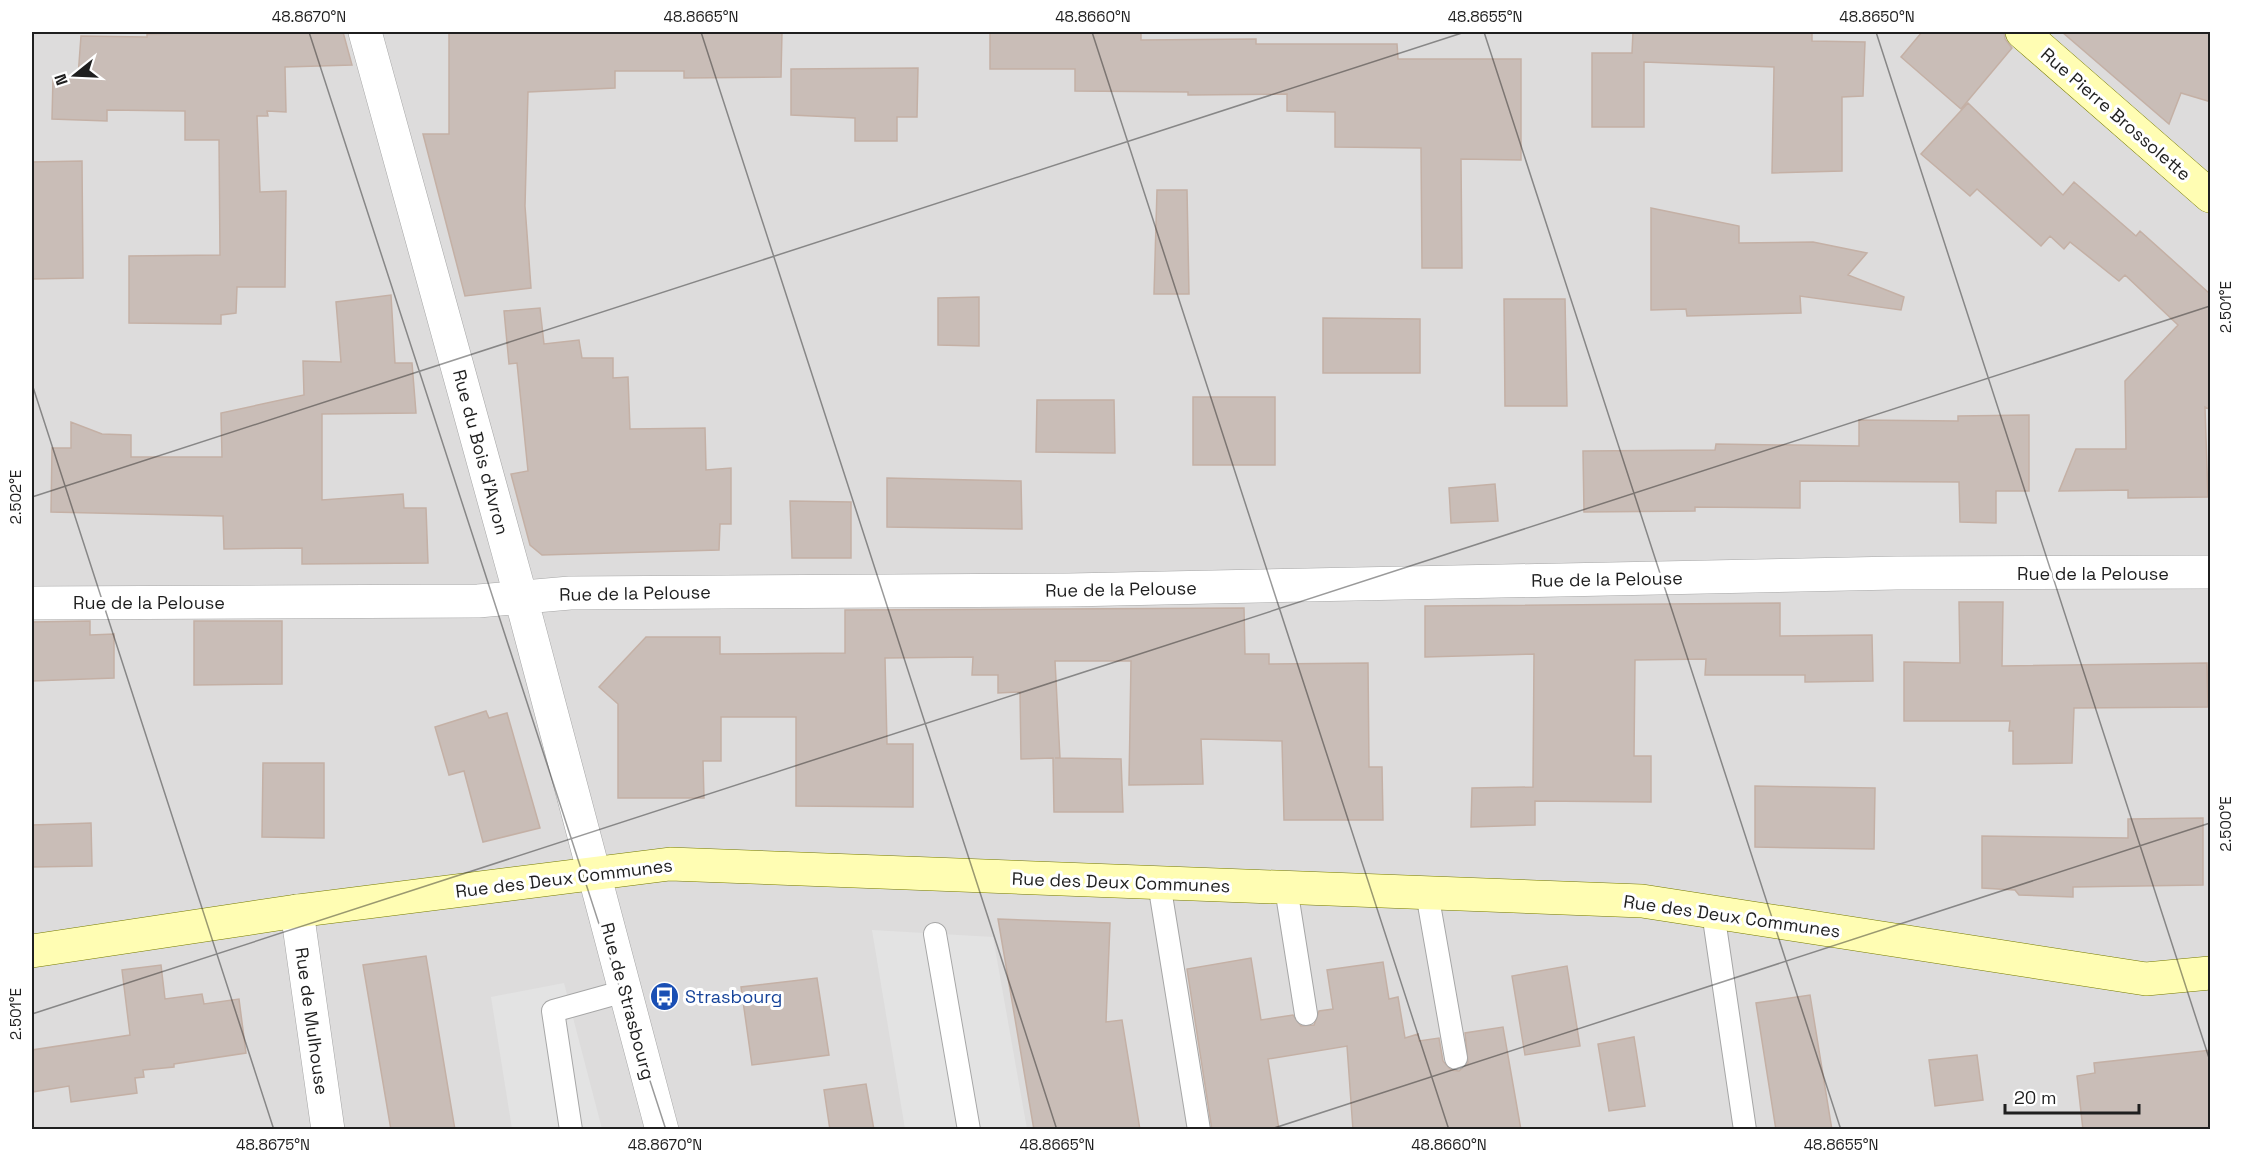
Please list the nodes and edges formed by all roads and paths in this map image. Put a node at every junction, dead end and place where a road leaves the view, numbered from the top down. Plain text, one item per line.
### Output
1 (365, 32) edge
2 (2022, 32) edge
3 (2211, 196) edge
4 (2211, 572) edge
5 (521, 598) junction
6 (32, 603) edge
7 (595, 873) junction
8 (1159, 883) junction
9 (1286, 888) junction
10 (1427, 893) junction
11 (297, 912) junction
12 (1713, 912) junction
13 (935, 934) dead end
14 (32, 951) edge
15 (2211, 973) edge
16 (625, 991) junction
17 (1306, 1014) dead end
18 (1456, 1058) dead end
19 (328, 1130) edge
20 (571, 1130) edge
21 (662, 1130) edge
22 (969, 1130) edge
23 (1199, 1130) edge
24 (1745, 1130) edge

1 - 5 street, Rue du Bois d'Avron
2 - 3 street, Rue Pierre Brossolette
4 - 5 street, Rue de la Pelouse
5 - 6 street, Rue de la Pelouse
5 - 7 street, Rue du Bois d'Avron
7 - 8 street, Rue des Deux Communes
7 - 11 street, Rue des Deux Communes
7 - 16 street, Rue de Strasbourg
8 - 9 street, Rue des Deux Communes
8 - 23 lane
9 - 10 street, Rue des Deux Communes
9 - 17 lane
10 - 12 street, Rue des Deux Communes
10 - 18 lane
11 - 14 street, Rue des Deux Communes
11 - 19 street, Rue de Mulhouse
12 - 15 street, Rue des Deux Communes
12 - 24 lane
13 - 22 lane
16 - 20 lane
16 - 21 street, Rue de Strasbourg

